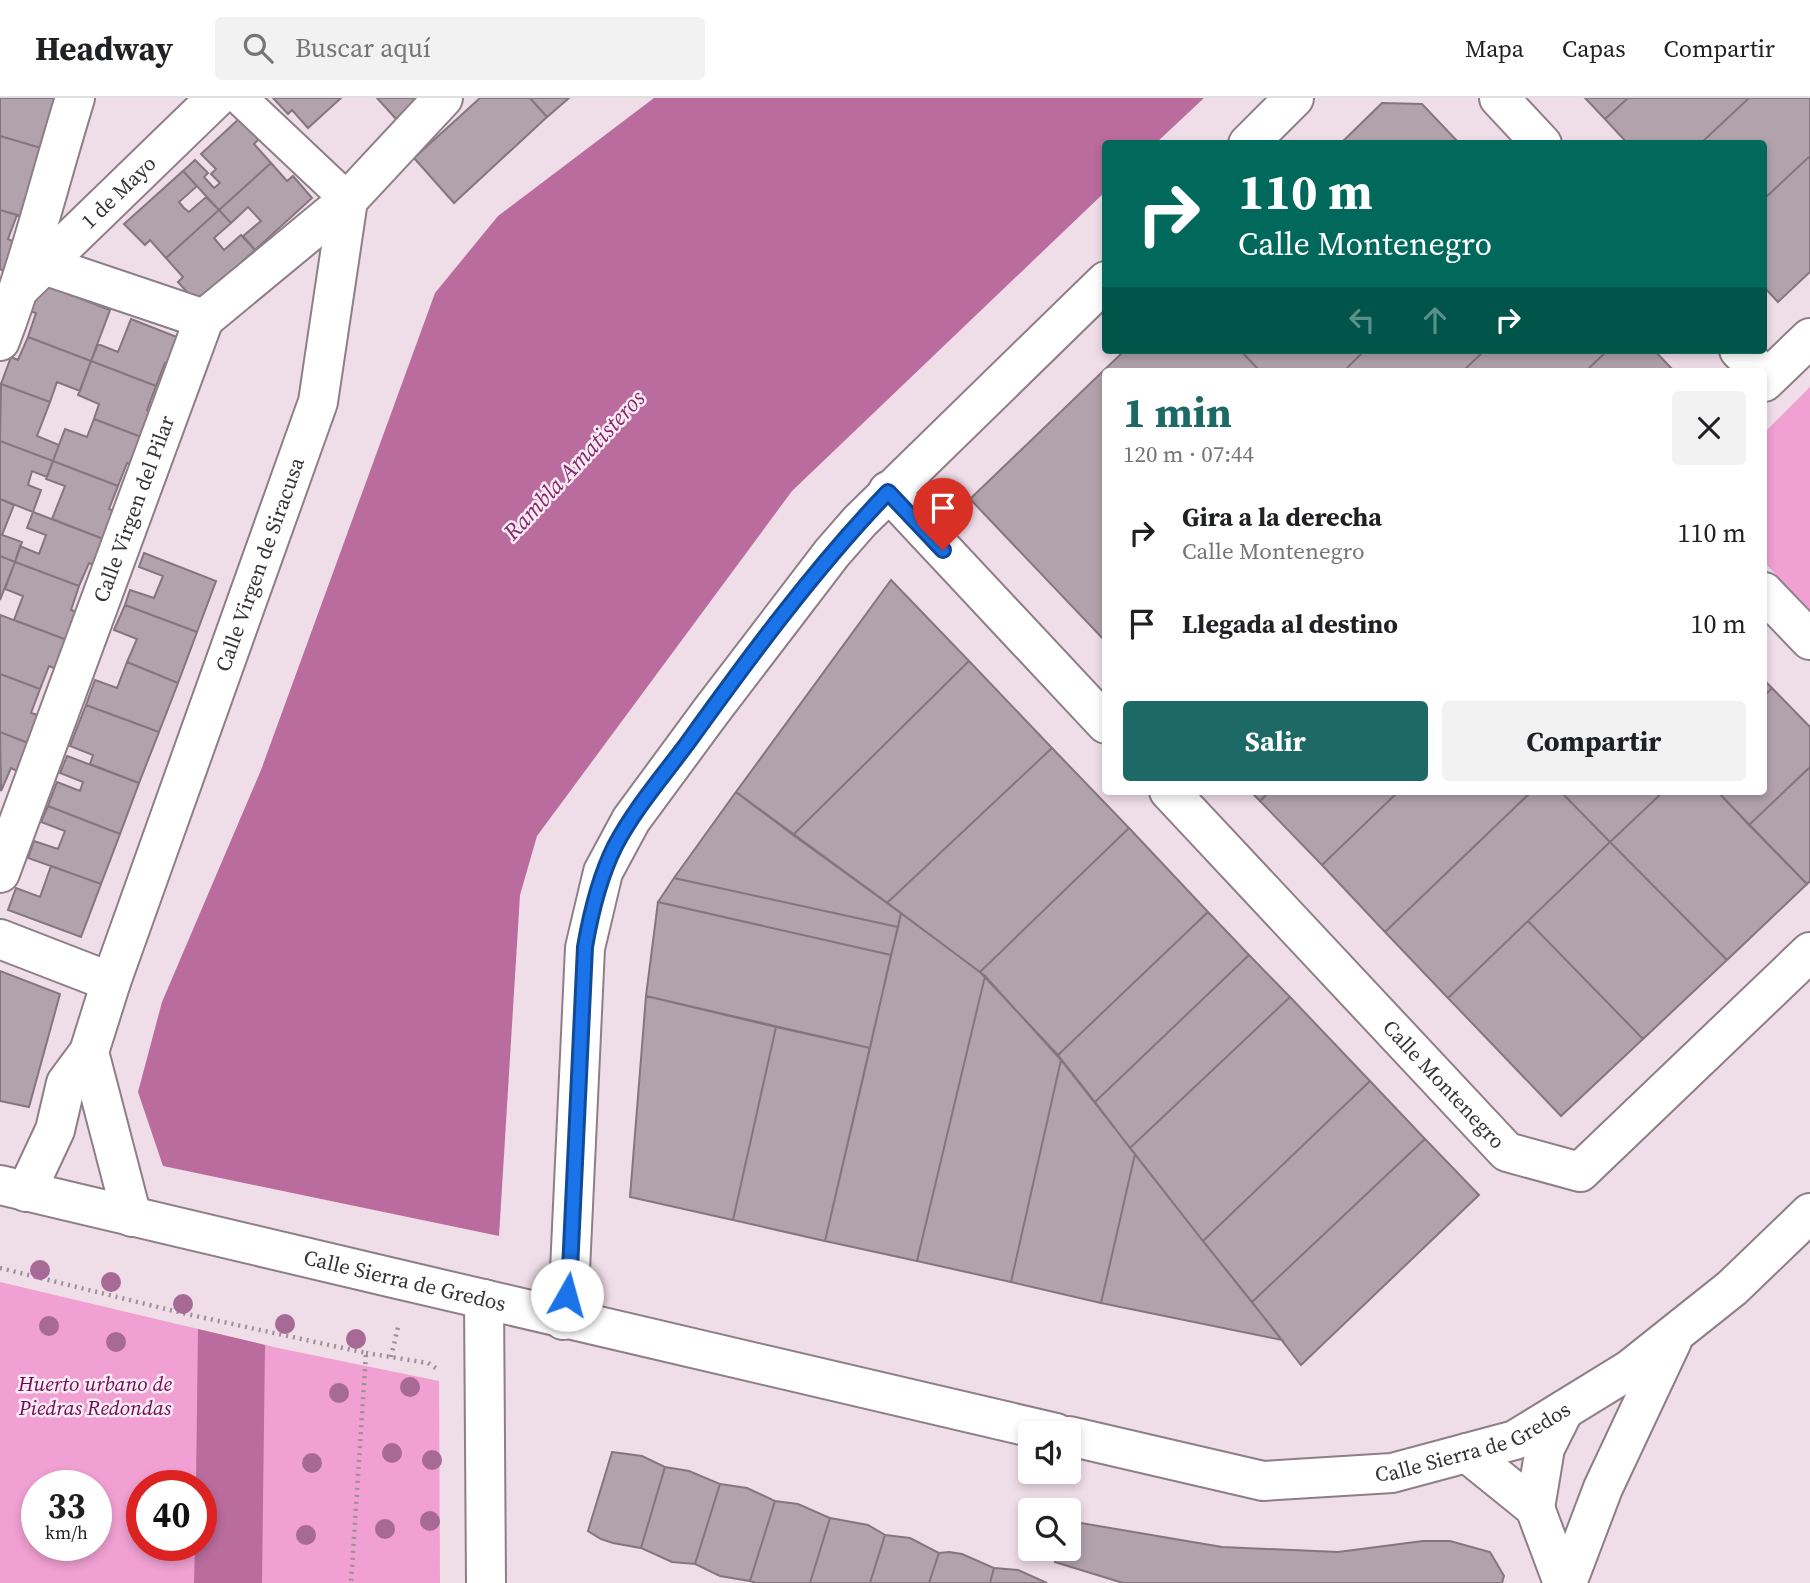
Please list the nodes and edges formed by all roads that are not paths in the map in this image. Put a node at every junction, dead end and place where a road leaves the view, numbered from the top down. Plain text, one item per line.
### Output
1 (75, 98) edge
2 (216, 98) edge
3 (240, 98) edge
4 (443, 98) edge
5 (1294, 98) edge
6 (1499, 98) edge
7 (1252, 140) edge
8 (1538, 140) edge
9 (348, 200) junction
10 (32, 276) junction
11 (1102, 285) edge
12 (204, 319) junction
13 (1810, 338) edge
14 (0, 341) edge
15 (1743, 354) edge
16 (1755, 368) edge
17 (1767, 374) edge
18 (888, 492) junction
19 (1767, 595) edge
20 (1810, 640) edge
21 (1102, 720) edge
22 (1173, 795) edge
23 (0, 873) edge
24 (0, 939) edge
25 (1810, 952) edge
26 (110, 982) junction
27 (89, 1052) junction
28 (13, 1189) edge
29 (1810, 1213) edge
30 (132, 1217) junction
31 (484, 1299) junction
32 (563, 1320) junction
33 (1676, 1333) junction
34 (1564, 1410) junction
35 (1018, 1424) edge
36 (1081, 1439) edge
37 (1467, 1453) junction
38 (1535, 1508) junction
39 (486, 1583) edge
40 (1565, 1583) edge

1 - 10 street
2 - 10 street, 1 de Mayo
3 - 9 street
4 - 9 street
5 - 7 street
6 - 8 street
9 - 12 street
9 - 26 street, Calle Virgen de Siracusa
10 - 12 street
10 - 14 street
11 - 18 street
12 - 23 street, Calle Virgen del Pilar
13 - 17 street
15 - 16 street
18 - 21 street
18 - 32 street
19 - 20 street
22 - 25 street, Calle Montenegro
24 - 26 street
26 - 27 street, Calle Virgen de Siracusa
27 - 28 street, Calle Virgen de Siracusa
27 - 30 street
28 - 30 street, Calle Sierra de Gredos
29 - 33 street, Calle Sierra de Gredos
30 - 31 street, Calle Sierra de Gredos
31 - 32 street, Calle Sierra de Gredos
31 - 39 street
32 - 35 street, Calle Sierra de Gredos
33 - 34 street, Calle Sierra de Gredos
33 - 40 street
34 - 37 street, Calle Sierra de Gredos
34 - 38 street
36 - 37 street, Calle Sierra de Gredos
37 - 38 street
38 - 40 street

